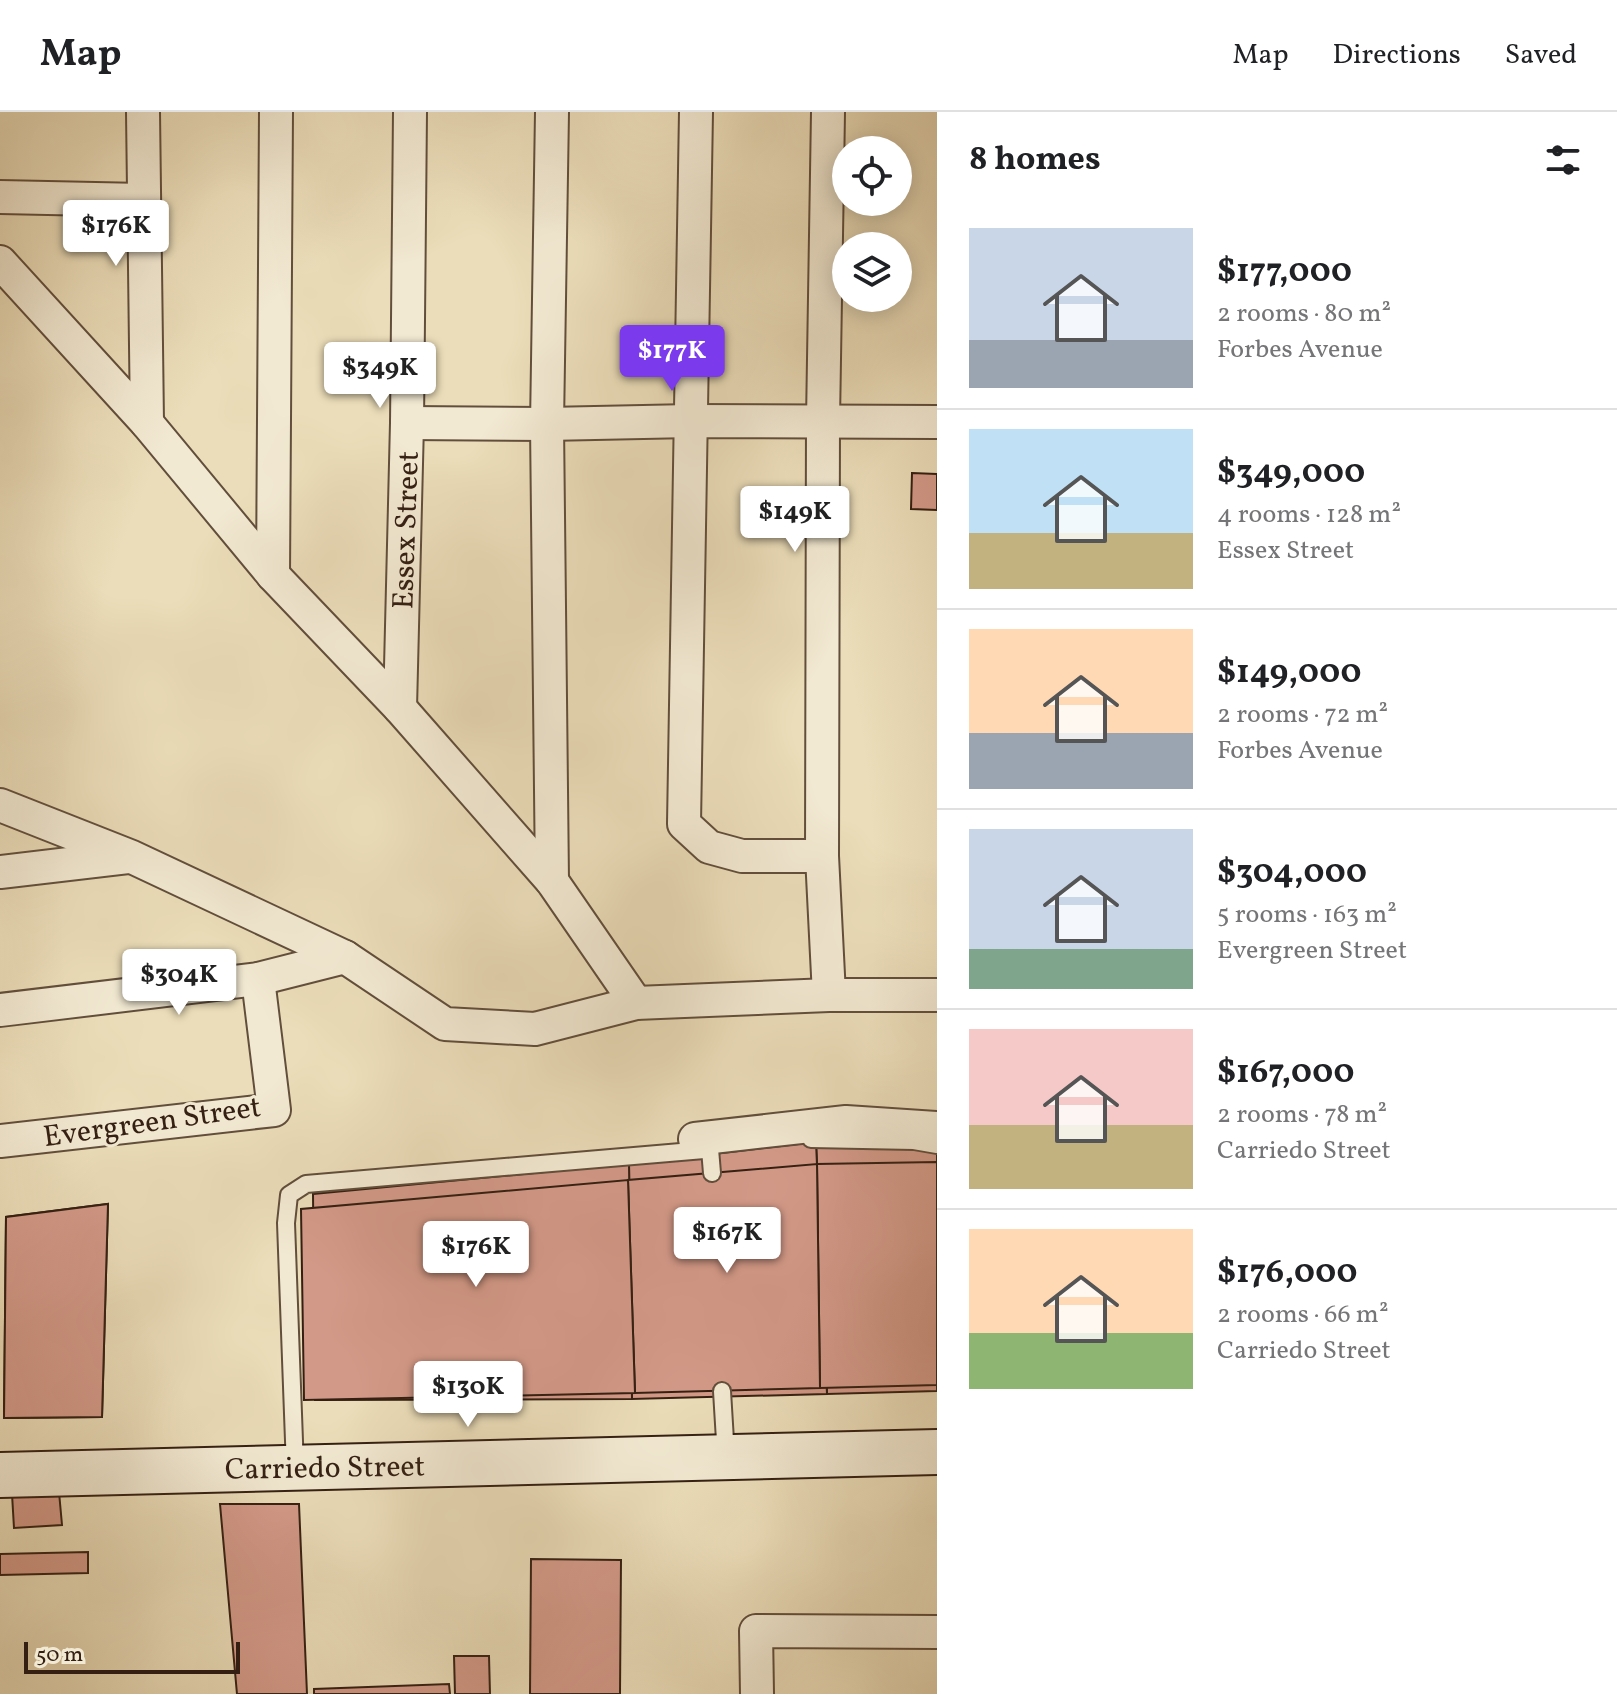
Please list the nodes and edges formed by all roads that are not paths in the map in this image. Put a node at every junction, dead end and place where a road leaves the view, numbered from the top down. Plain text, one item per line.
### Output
1 (143, 112) edge
2 (276, 112) edge
3 (410, 112) edge
4 (552, 112) edge
5 (696, 112) edge
6 (828, 112) edge
7 (0, 197) edge
8 (143, 200) junction
9 (0, 262) edge
10 (691, 421) junction
11 (823, 421) junction
12 (937, 422) edge
13 (147, 423) junction
14 (407, 423) junction
15 (547, 424) junction
16 (273, 575) junction
17 (400, 708) junction
18 (0, 805) edge
19 (822, 856) junction
20 (132, 857) junction
21 (0, 872) edge
22 (552, 881) junction
23 (345, 957) junction
24 (258, 979) junction
25 (829, 995) junction
26 (937, 995) edge
27 (636, 1003) junction
28 (0, 1010) edge
29 (937, 1128) edge
30 (0, 1141) edge
31 (703, 1144) junction
32 (937, 1145) edge
33 (712, 1173) dead end
34 (722, 1391) dead end
35 (937, 1452) edge
36 (726, 1457) junction
37 (295, 1468) junction
38 (0, 1475) edge
39 (937, 1632) edge
40 (757, 1694) edge

1 - 8 street
2 - 16 street
3 - 14 street, Essex Street
4 - 15 street
5 - 10 street
6 - 11 street
7 - 8 street
8 - 13 street
9 - 13 street
10 - 11 street
10 - 15 street
10 - 19 street
11 - 12 street
11 - 19 street
13 - 16 street
14 - 15 street
14 - 17 street, Essex Street
15 - 22 street
16 - 17 street
17 - 22 street
18 - 20 street
19 - 25 street
20 - 21 street
20 - 23 street
22 - 27 street
23 - 24 street
23 - 27 street
24 - 28 street
24 - 30 street, Evergreen Street
25 - 26 street
25 - 27 street
29 - 31 street
31 - 32 lane
31 - 33 lane
31 - 37 lane
34 - 36 lane
35 - 36 main road, Carriedo Street
36 - 37 main road, Carriedo Street
37 - 38 main road, Carriedo Street
39 - 40 street

